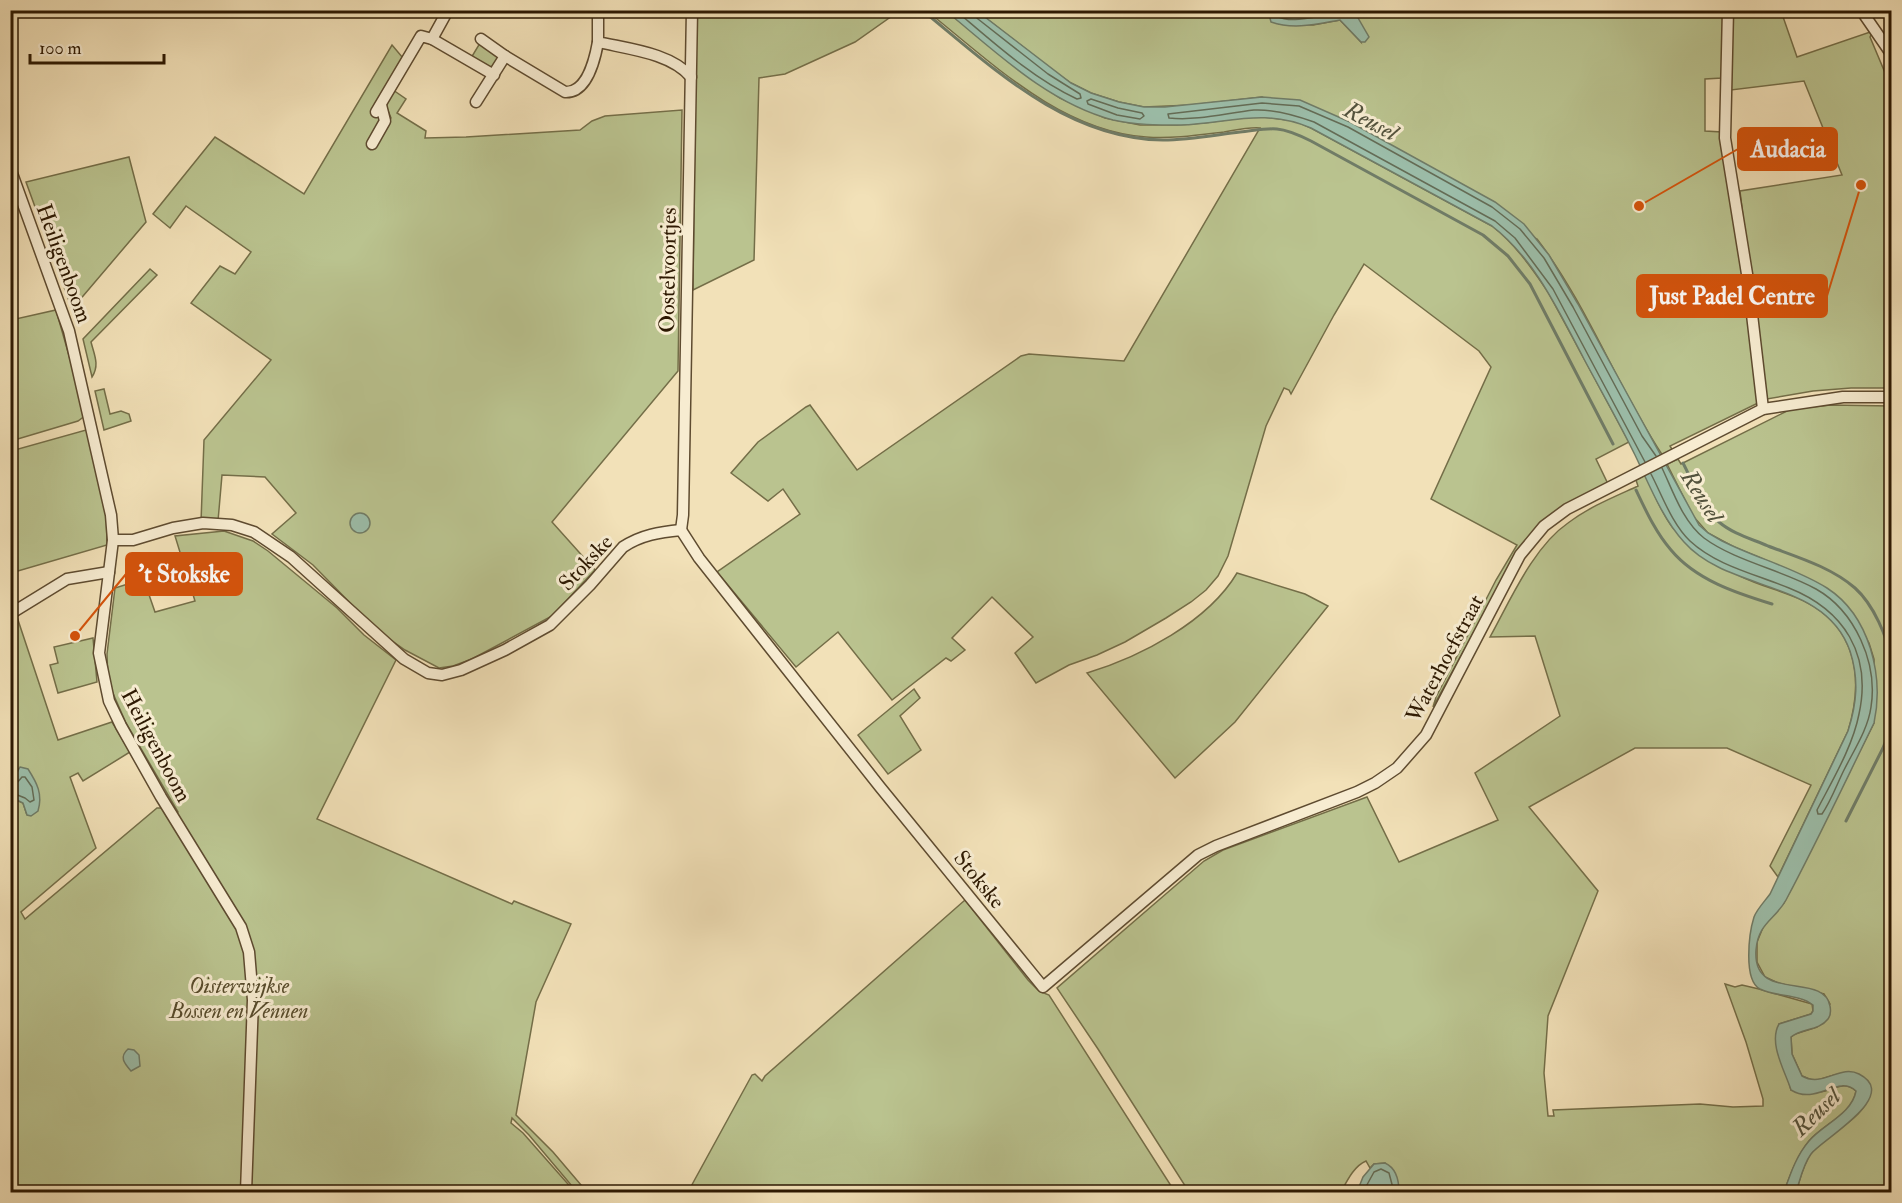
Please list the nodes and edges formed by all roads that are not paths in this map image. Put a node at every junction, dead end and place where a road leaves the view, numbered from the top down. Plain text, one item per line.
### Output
1 (448, 10) edge
2 (598, 10) edge
3 (692, 10) edge
4 (1728, 10) edge
5 (1861, 10) edge
6 (432, 39) junction
7 (481, 39) dead end
8 (598, 42) junction
9 (1892, 55) edge
10 (505, 56) junction
11 (494, 75) junction
12 (691, 77) junction
13 (476, 102) dead end
14 (372, 144) dead end
15 (10, 168) edge
16 (1892, 397) edge
17 (1763, 409) junction
18 (681, 530) junction
19 (113, 540) junction
20 (109, 572) junction
21 (10, 614) edge
22 (1043, 987) joint
23 (246, 1192) edge

1 - 6 street
2 - 8 street
3 - 12 street, Oostelvoortjes
4 - 17 street
5 - 9 street
6 - 11 street
6 - 14 street
7 - 10 street
8 - 10 street
8 - 12 street
10 - 11 street
11 - 13 street
12 - 18 street, Oostelvoortjes
15 - 19 street, Heiligenboom
16 - 17 street, Waterhoefstraat
17 - 22 street, Waterhoefstraat
18 - 19 street, Stokske
18 - 22 street, Stokske
19 - 20 street, Heiligenboom
20 - 21 street
20 - 23 street, Heiligenboom

